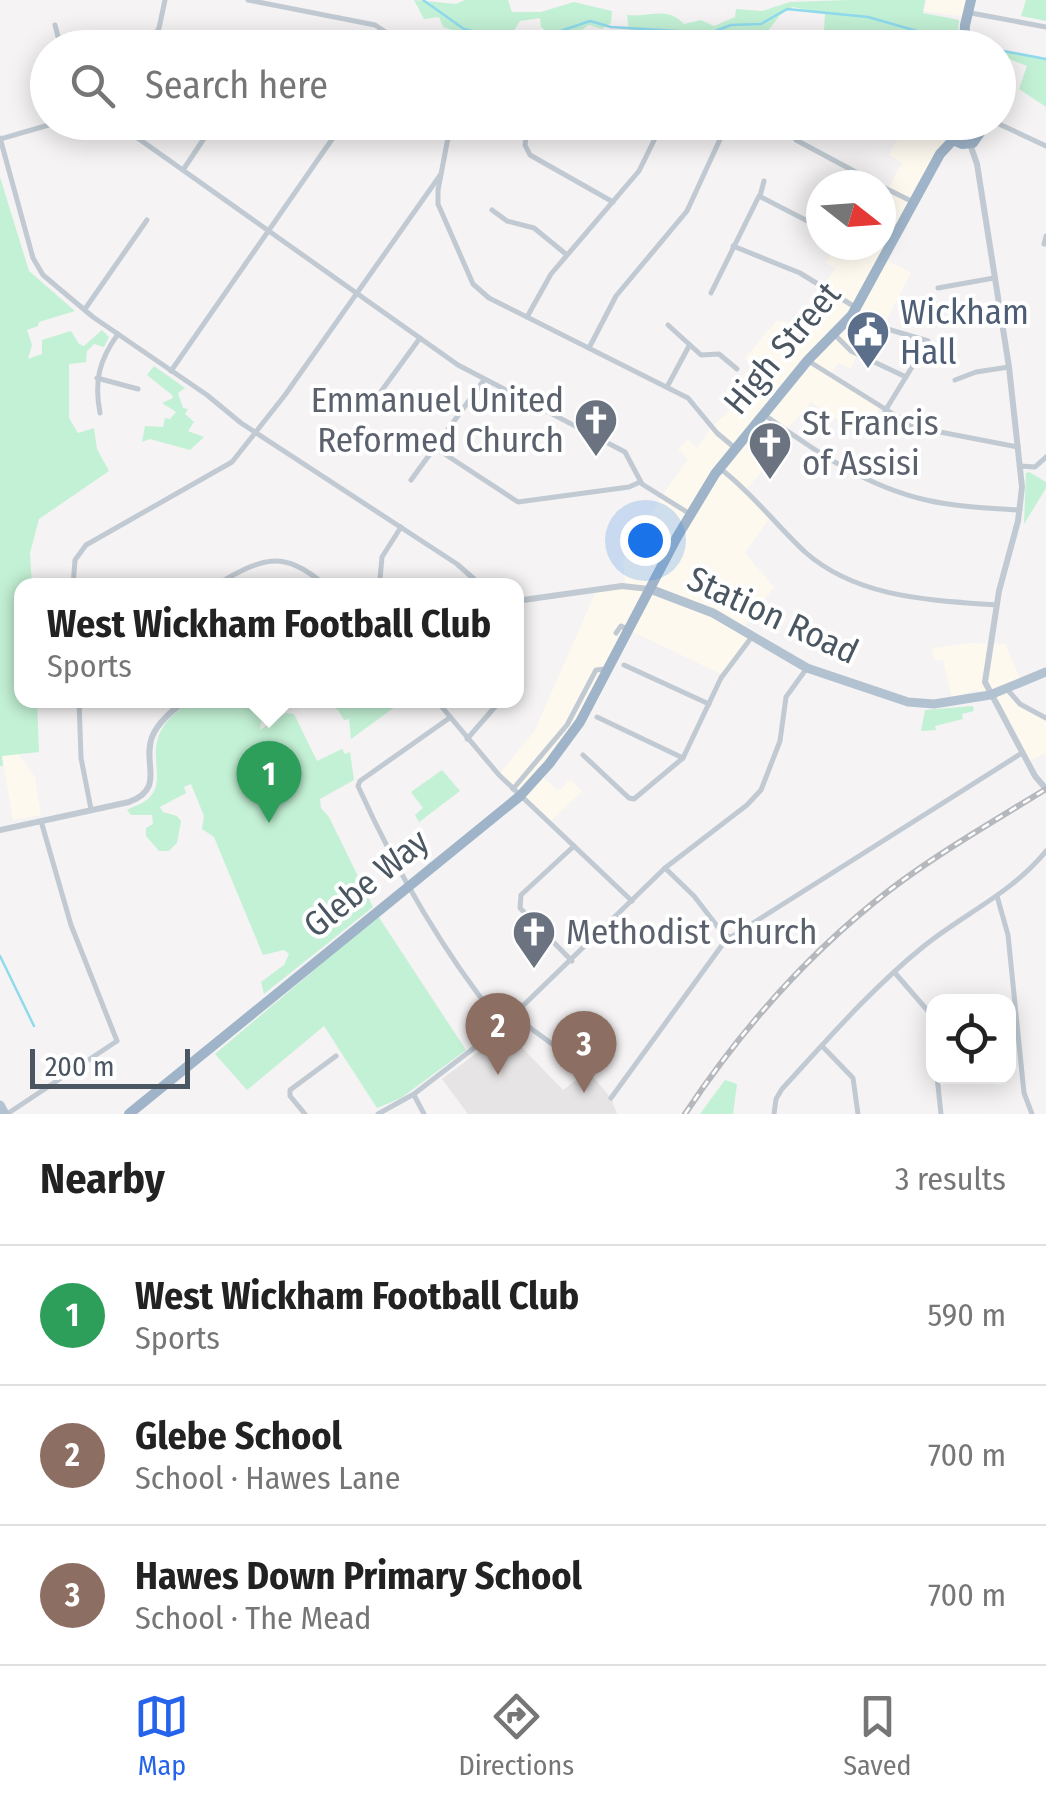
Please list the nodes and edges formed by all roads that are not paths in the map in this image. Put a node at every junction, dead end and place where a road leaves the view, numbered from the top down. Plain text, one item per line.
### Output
1 (166, 0) edge
2 (248, 0) edge
3 (970, 6) edge
4 (55, 25) dead end
5 (1046, 27) edge
6 (56, 30) edge
7 (158, 30) edge
8 (380, 30) edge
9 (30, 130) edge
10 (1016, 132) edge
11 (0, 138) edge
12 (140, 140) edge
13 (204, 140) edge
14 (331, 140) edge
15 (448, 140) edge
16 (526, 140) edge
17 (654, 140) edge
18 (720, 140) edge
19 (796, 140) edge
20 (953, 140) joint
21 (975, 140) edge
22 (970, 144) junction
23 (1046, 146) edge
24 (183, 170) junction
25 (851, 170) edge
26 (441, 174) junction
27 (764, 181) dead end
28 (896, 194) edge
29 (760, 196) junction
30 (422, 197) junction
31 (438, 202) junction
32 (613, 202) junction
33 (914, 203) junction
34 (492, 210) dead end
35 (147, 220) dead end
36 (806, 220) edge
37 (268, 231) junction
38 (733, 246) junction
39 (566, 254) junction
40 (996, 278) junction
41 (938, 288) dead end
42 (357, 290) junction
43 (711, 293) dead end
44 (85, 309) junction
45 (853, 313) junction
46 (527, 317) junction
47 (668, 324) dead end
48 (118, 334) junction
49 (834, 334) junction
50 (420, 338) junction
51 (689, 346) junction
52 (589, 348) junction
53 (808, 360) junction
54 (1009, 367) junction
55 (737, 370) dead end
56 (171, 372) junction
57 (906, 377) junction
58 (97, 378) junction
59 (484, 380) junction
60 (955, 380) dead end
61 (126, 384) junction
62 (667, 387) junction
63 (138, 388) dead end
64 (124, 392) dead end
65 (376, 397) dead end
66 (885, 411) junction
67 (100, 412) dead end
68 (763, 414) junction
69 (256, 433) junction
70 (434, 447) junction
71 (1018, 447) junction
72 (735, 448) junction
73 (1046, 457) edge
74 (1020, 466) junction
75 (719, 468) junction
76 (411, 480) dead end
77 (640, 482) junction
78 (1020, 510) junction
79 (690, 514) junction
80 (401, 527) junction
81 (74, 578) edge
82 (228, 578) edge
83 (314, 578) edge
84 (380, 578) dead end
85 (474, 578) edge
86 (650, 590) junction
87 (524, 600) edge
88 (996, 605) junction
89 (629, 630) junction
90 (616, 632) dead end
91 (753, 635) junction
92 (624, 666) dead end
93 (807, 668) junction
94 (1046, 672) edge
95 (1008, 690) junction
96 (990, 696) junction
97 (709, 704) junction
98 (79, 708) edge
99 (176, 708) edge
100 (441, 708) edge
101 (494, 708) edge
102 (597, 718) dead end
103 (1046, 718) edge
104 (448, 719) junction
105 (466, 740) junction
106 (1022, 753) junction
107 (584, 755) dead end
108 (683, 758) junction
109 (1043, 787) edge
110 (517, 792) junction
111 (91, 810) junction
112 (41, 820) junction
113 (0, 830) edge
114 (574, 846) junction
115 (1046, 852) edge
116 (665, 868) junction
117 (406, 886) junction
118 (998, 896) junction
119 (632, 901) junction
120 (728, 937) junction
121 (572, 961) junction
122 (895, 973) junction
123 (926, 1009) edge
124 (514, 1016) junction
125 (503, 1026) junction
126 (822, 1046) junction
127 (563, 1052) dead end
128 (336, 1056) dead end
129 (938, 1084) edge
130 (414, 1094) junction
131 (611, 1098) dead end
132 (0, 1106) edge
133 (6, 1114) edge
134 (129, 1114) edge
135 (306, 1114) edge
136 (378, 1114) edge
137 (424, 1114) edge
138 (774, 1114) edge
139 (858, 1114) edge
140 (941, 1114) edge
141 (1032, 1114) edge

1 - 7 street
2 - 8 street
3 - 5 street
4 - 6 street
9 - 11 street
10 - 23 street
11 - 44 street
12 - 24 street
13 - 24 street
14 - 37 street
15 - 26 street
16 - 32 street
17 - 32 street
18 - 52 street
19 - 25 street
20 - 22 highway
20 - 33 highway, High Street
21 - 22 highway
22 - 40 street
24 - 37 street
26 - 30 street
26 - 31 street
27 - 29 street
28 - 33 street
29 - 36 street
29 - 38 street
30 - 31 street
30 - 42 street
31 - 46 street
32 - 39 street
33 - 45 highway, High Street
34 - 39 street
35 - 44 street
37 - 42 street
37 - 56 street
38 - 43 street
38 - 45 street
39 - 46 street
40 - 41 street
40 - 54 street
42 - 50 street
42 - 69 street
44 - 48 street
45 - 49 highway, High Street
45 - 57 street
46 - 52 street
47 - 51 street
48 - 56 street
48 - 58 street
49 - 53 highway, High Street
49 - 57 street
50 - 59 street
50 - 65 street
51 - 55 street
51 - 62 street
52 - 62 street
53 - 66 street
53 - 68 highway, High Street
54 - 60 street
54 - 71 street
56 - 69 street
57 - 66 street
58 - 61 street
58 - 67 street
59 - 70 street
59 - 77 street
61 - 63 street
61 - 64 street
62 - 72 street
66 - 71 street
68 - 72 highway, High Street
68 - 78 street
69 - 80 street
69 - 81 street
70 - 76 street
70 - 77 street
71 - 74 street
72 - 75 highway, High Street
73 - 74 street
74 - 78 street
75 - 79 highway, High Street
75 - 88 street
77 - 79 street
78 - 88 street
79 - 86 highway, High Street
80 - 84 street
80 - 85 street
82 - 83 street
86 - 87 street
86 - 89 highway, Glebe Way
86 - 91 main road, Station Road
88 - 96 street
89 - 90 street
89 - 110 highway, Glebe Way
91 - 93 main road, Station Road
91 - 97 street
92 - 97 street
93 - 96 main road, Station Road
93 - 116 street
94 - 95 main road, Station Road
95 - 96 main road, Station Road
95 - 103 street
96 - 106 street
97 - 108 street
98 - 111 street
99 - 111 street
100 - 104 street
101 - 105 street
102 - 108 street
104 - 105 street
104 - 117 street
105 - 110 street
106 - 109 street
106 - 120 street
107 - 108 street
110 - 114 street
110 - 117 highway, Glebe Way
111 - 112 street
112 - 113 street
112 - 133 street
114 - 119 street
114 - 121 street
115 - 118 street
116 - 119 street
116 - 120 street
117 - 125 street
117 - 134 highway, Glebe Way
118 - 122 street
118 - 141 street
119 - 121 street
120 - 131 street
121 - 124 street
122 - 123 street
122 - 126 street
124 - 125 street
124 - 127 street
125 - 130 street
126 - 138 street
126 - 139 street
128 - 135 street
129 - 140 street
130 - 136 street
130 - 137 street
132 - 133 main road

